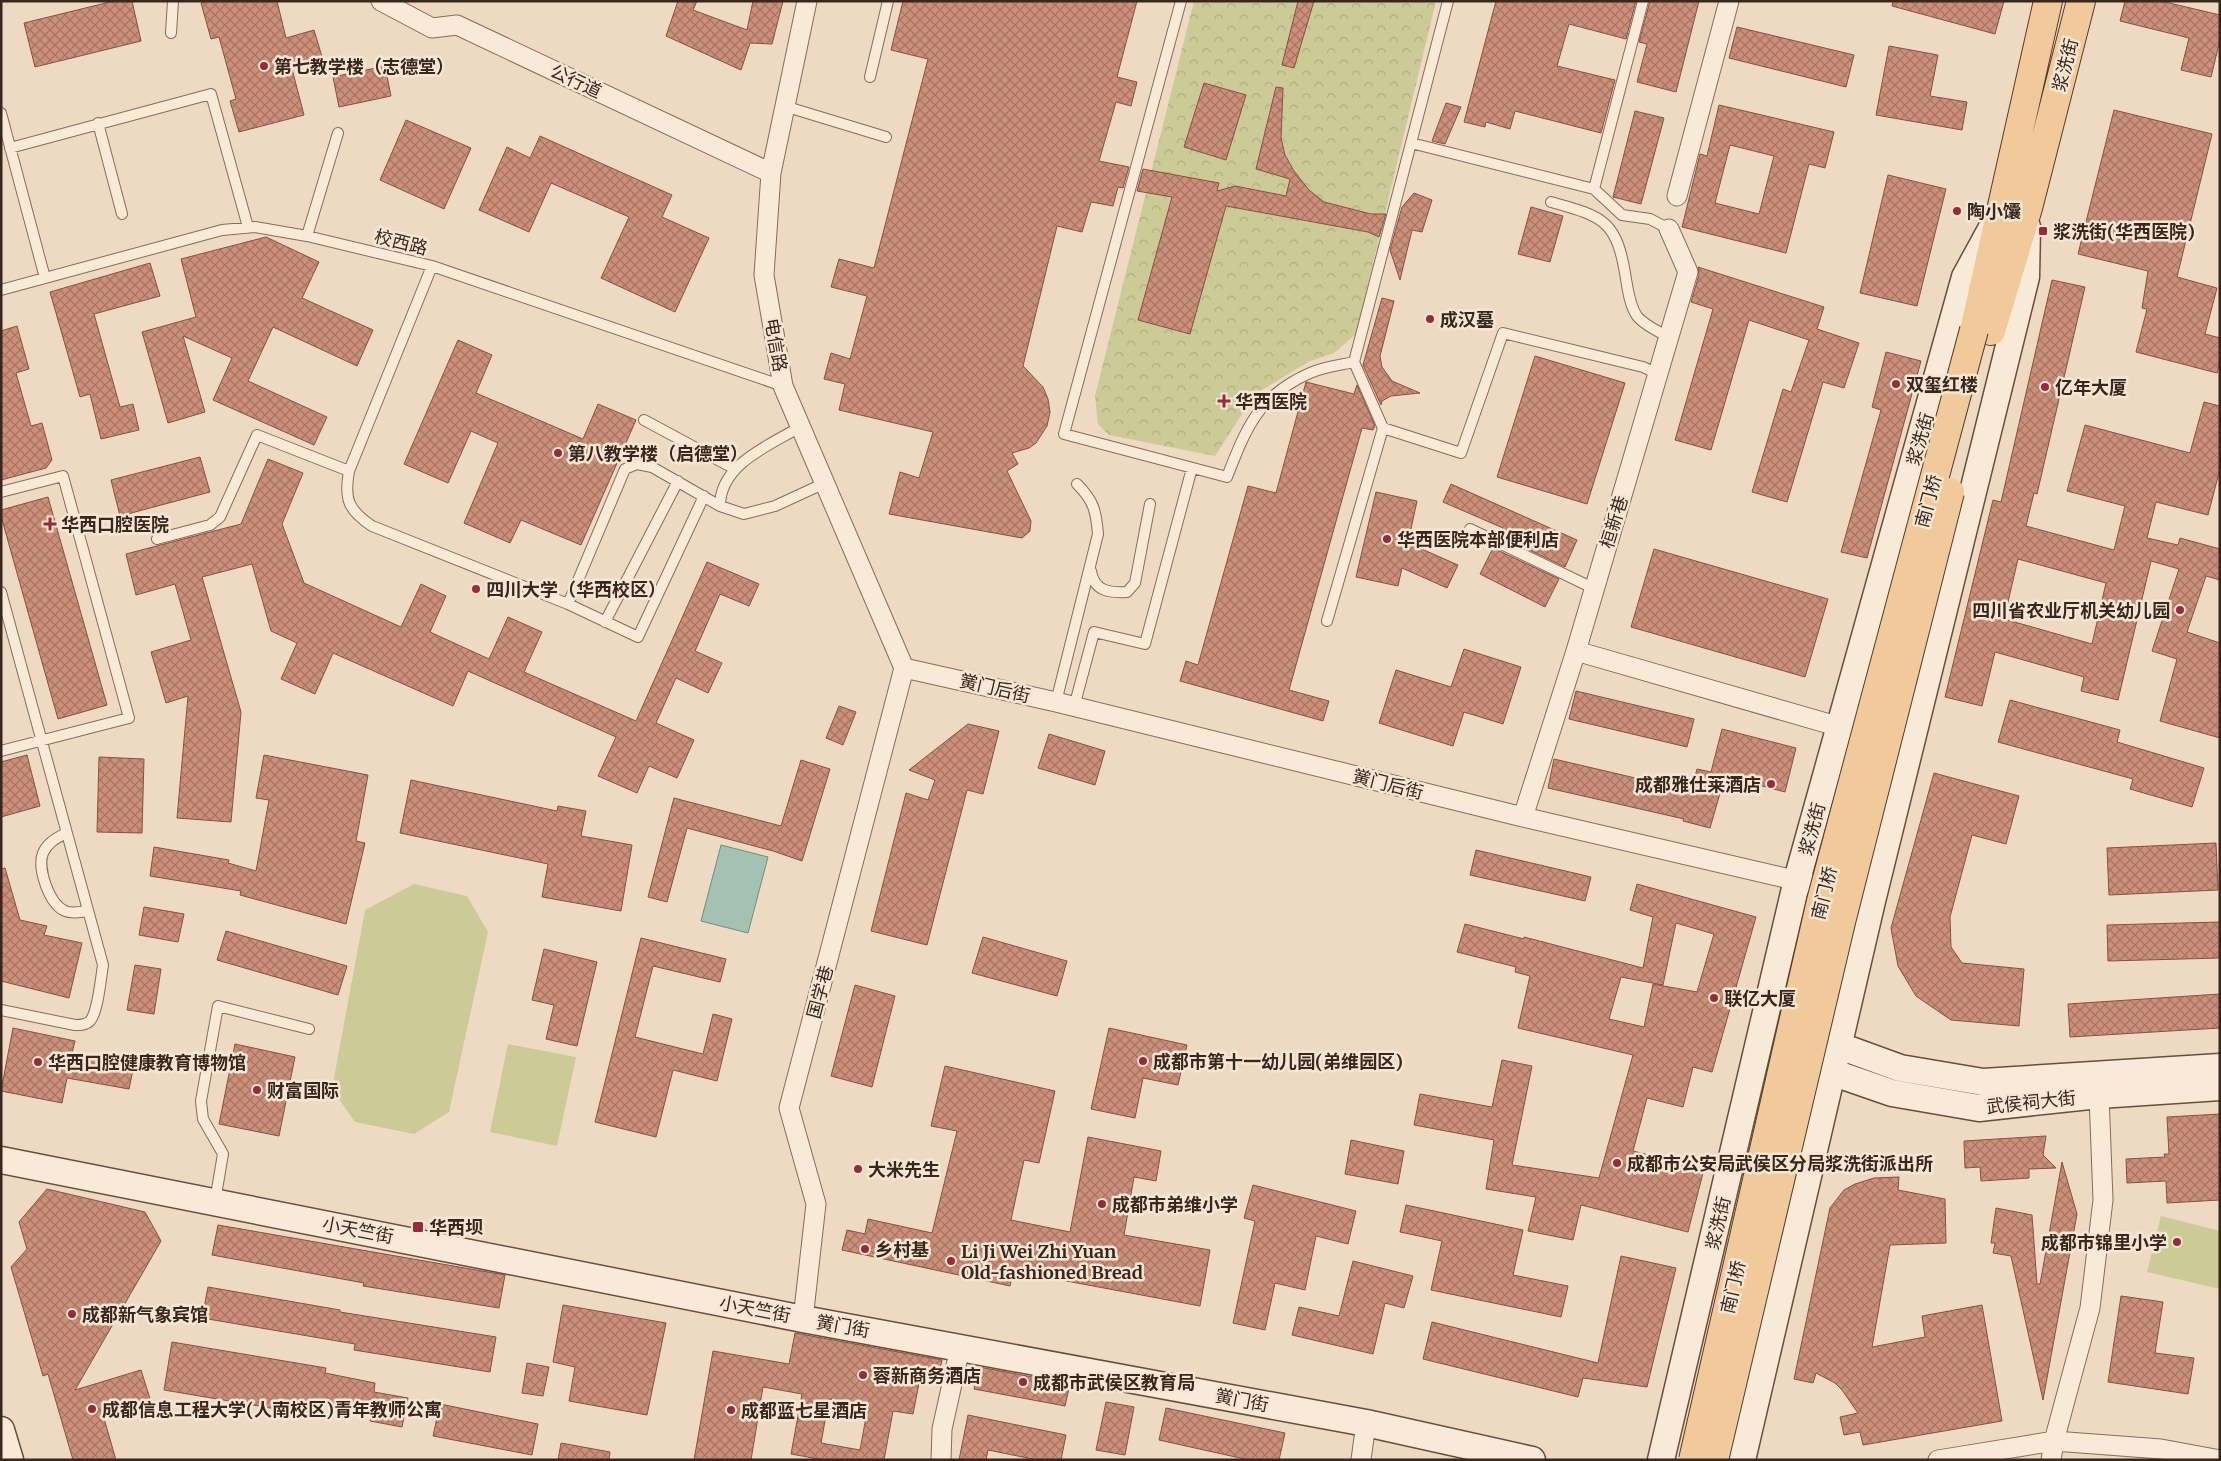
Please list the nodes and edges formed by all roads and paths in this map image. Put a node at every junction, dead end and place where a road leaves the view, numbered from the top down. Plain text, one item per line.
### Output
1 (172, 1) edge
2 (380, 1) edge
3 (808, 1) edge
4 (888, 1) edge
5 (1181, 1) edge
6 (1448, 1) edge
7 (1643, 1) edge
8 (1729, 1) edge
9 (2048, 1) edge
10 (2081, 1) edge
11 (172, 33) dead end
12 (870, 77) dead end
13 (784, 106) junction
14 (1, 113) edge
15 (98, 122) junction
16 (338, 133) dead end
17 (886, 137) dead end
18 (1411, 143) junction
19 (10, 148) junction
20 (770, 173) junction
21 (1594, 189) junction
22 (1677, 196) dead end
23 (1551, 202) dead end
24 (2015, 210) junction
25 (122, 214) dead end
26 (248, 228) junction
27 (1669, 228) joint
28 (307, 236) junction
29 (432, 266) junction
30 (45, 278) junction
31 (1, 290) edge
32 (1983, 331) junction
33 (1669, 337) junction
34 (1354, 362) junction
35 (1658, 374) junction
36 (783, 386) junction
37 (644, 420) dead end
38 (800, 427) junction
39 (1383, 428) junction
40 (1192, 468) junction
41 (735, 469) junction
42 (350, 471) junction
43 (678, 480) junction
44 (825, 483) junction
45 (1077, 484) dead end
46 (1, 492) edge
47 (704, 496) junction
48 (1150, 504) dead end
49 (720, 506) junction
50 (1470, 529) dead end
51 (157, 539) dead end
52 (1091, 567) junction
53 (1594, 589) junction
54 (1, 592) edge
55 (568, 604) junction
56 (1327, 621) dead end
57 (605, 622) junction
58 (1576, 651) junction
59 (904, 668) junction
60 (1056, 702) junction
61 (1074, 707) junction
62 (1840, 727) junction
63 (41, 741) junction
64 (1, 751) edge
65 (1523, 817) junction
66 (66, 833) junction
67 (1798, 880) junction
68 (1872, 900) junction
69 (88, 911) junction
70 (1, 1010) edge
71 (1764, 1024) junction
72 (309, 1029) dead end
73 (1839, 1044) junction
74 (1758, 1052) junction
75 (2220, 1066) edge
76 (1833, 1071) junction
77 (2220, 1087) edge
78 (2100, 1095) junction
79 (1, 1160) edge
80 (215, 1202) junction
81 (803, 1319) junction
82 (960, 1348) junction
83 (1366, 1423) junction
84 (1, 1430) edge
85 (2054, 1441) junction
86 (10, 1460) edge
87 (941, 1460) edge
88 (1361, 1460) edge
89 (1532, 1460) edge
90 (1661, 1460) edge
91 (1693, 1460) edge
92 (1714, 1460) edge
93 (1742, 1460) edge
94 (1938, 1460) edge
95 (2051, 1460) edge
96 (2220, 1460) edge

1 - 11 lane
2 - 20 street, 公行道
3 - 13 street, 电信路
4 - 12 lane
5 - 40 lane
6 - 18 lane
7 - 21 lane
8 - 22 street
9 - 24 main road, 浆洗街
10 - 24 main road, 浆洗街
13 - 17 lane
13 - 20 street, 电信路
14 - 19 lane
15 - 19 lane
15 - 25 lane
15 - 26 lane
16 - 28 lane
18 - 21 lane
18 - 34 lane
19 - 30 lane
20 - 36 street, 电信路
21 - 27 lane
23 - 33 lane
24 - 32 main road, 浆洗街
24 - 62 main road, 浆洗街
24 - 68 main road
26 - 28 lane, 校西路
26 - 30 lane, 校西路
27 - 33 street, 桓新巷
28 - 29 lane, 校西路
29 - 36 lane, 校西路
29 - 42 lane
30 - 31 lane, 校西路
32 - 91 main road, 南门桥, bridge
32 - 92 main road, 南门桥, bridge
33 - 35 street, 桓新巷
34 - 39 lane
34 - 40 lane
35 - 39 lane
35 - 53 street, 桓新巷
36 - 38 street, 电信路
37 - 41 lane
38 - 41 lane
38 - 44 street, 电信路
39 - 56 lane
40 - 61 lane
41 - 49 lane
42 - 51 lane
42 - 55 lane
43 - 47 lane
43 - 55 lane
43 - 57 lane
44 - 49 lane
44 - 59 street, 电信路
45 - 52 lane
46 - 63 lane
47 - 49 lane
47 - 57 lane
48 - 52 lane
50 - 53 lane
52 - 60 lane
53 - 58 street, 桓新巷
54 - 63 lane
55 - 57 lane
58 - 62 street
58 - 65 street, 桓新巷
59 - 60 street, 黉门后街
59 - 81 street, 国学巷
60 - 61 street, 黉门后街
61 - 65 street, 黉门后街
62 - 67 main road, 浆洗街
63 - 64 lane
63 - 66 lane
65 - 67 street, 黉门后街
66 - 69 lane
66 - 69 lane
67 - 68 street, 黉门后街
67 - 71 main road, 浆洗街
68 - 73 main road
69 - 70 lane
71 - 73 main road, 武侯祠大街
71 - 74 main road, 浆洗街
72 - 80 lane
73 - 75 main road, 武侯祠大街
73 - 76 main road
74 - 76 main road, 武侯祠大街
74 - 90 main road, 浆洗街
76 - 78 main road, 武侯祠大街
76 - 93 main road
77 - 78 main road, 武侯祠大街
78 - 85 street
79 - 80 main road, 小天竺街
80 - 81 main road, 小天竺街
81 - 82 main road, 黉门街
82 - 83 main road, 黉门街
82 - 87 street
83 - 88 street
83 - 89 main road, 黉门街
84 - 86 main road
85 - 94 street
85 - 95 street
85 - 96 street

